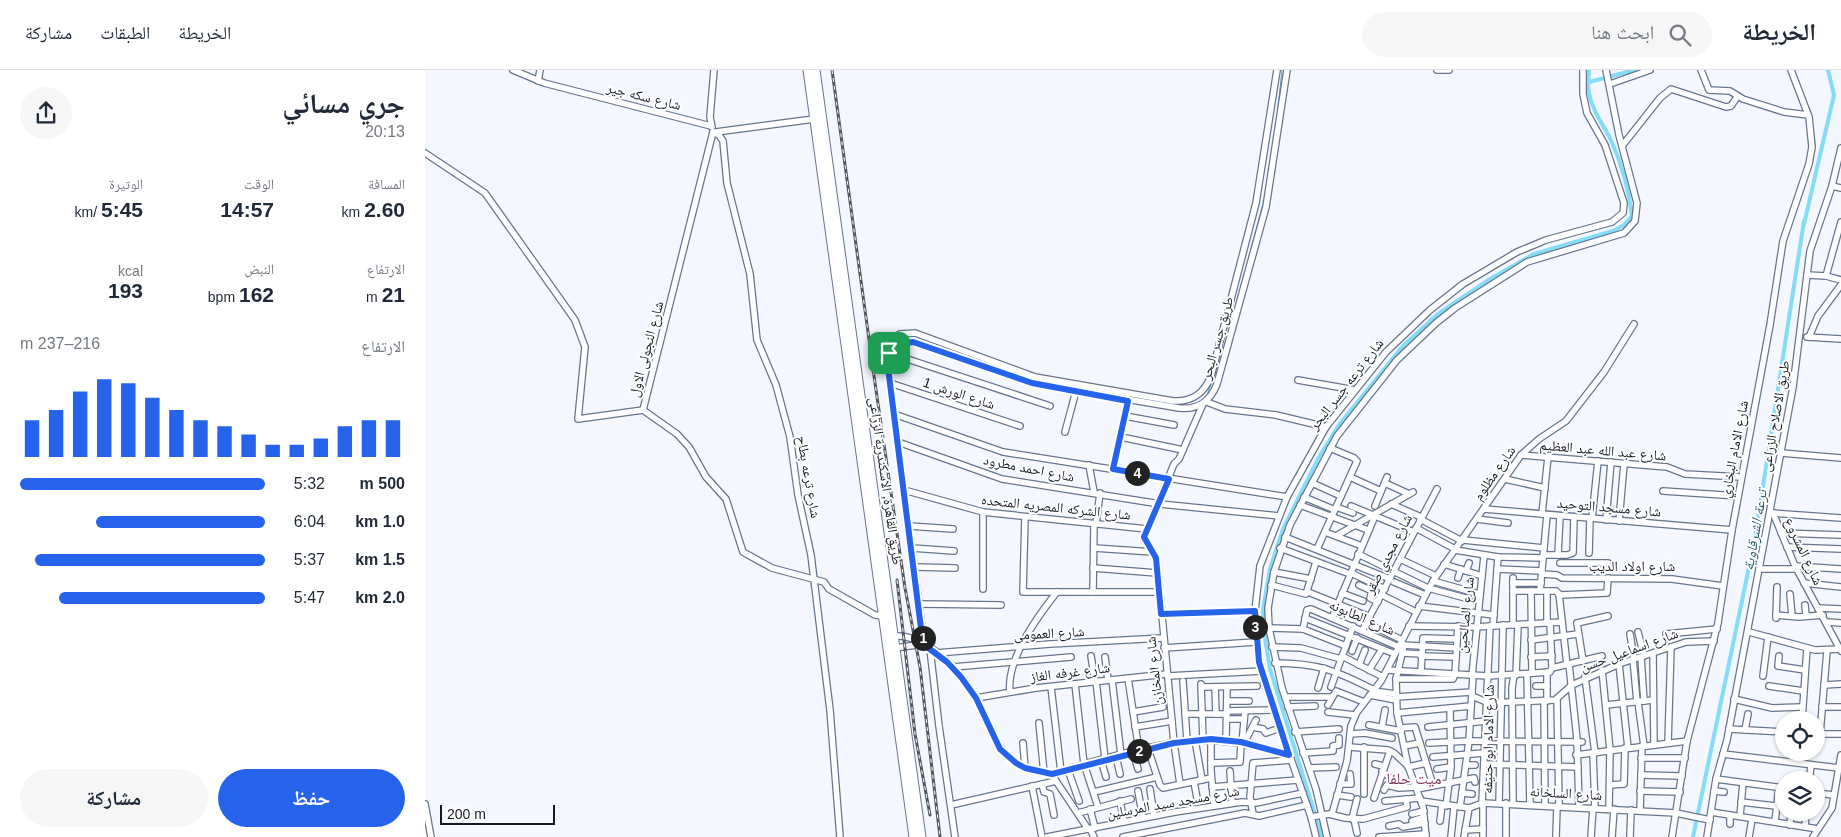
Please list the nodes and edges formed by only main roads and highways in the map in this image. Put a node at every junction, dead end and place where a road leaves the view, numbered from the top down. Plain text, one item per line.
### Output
1 (808, 70) edge
2 (815, 70) edge
3 (913, 837) edge
4 (921, 837) edge

1 - 3 highway, طريق القاهرة, الاسكندرية الزراعى
2 - 4 highway, طريق القاهرة, الاسكندرية الزراعى

